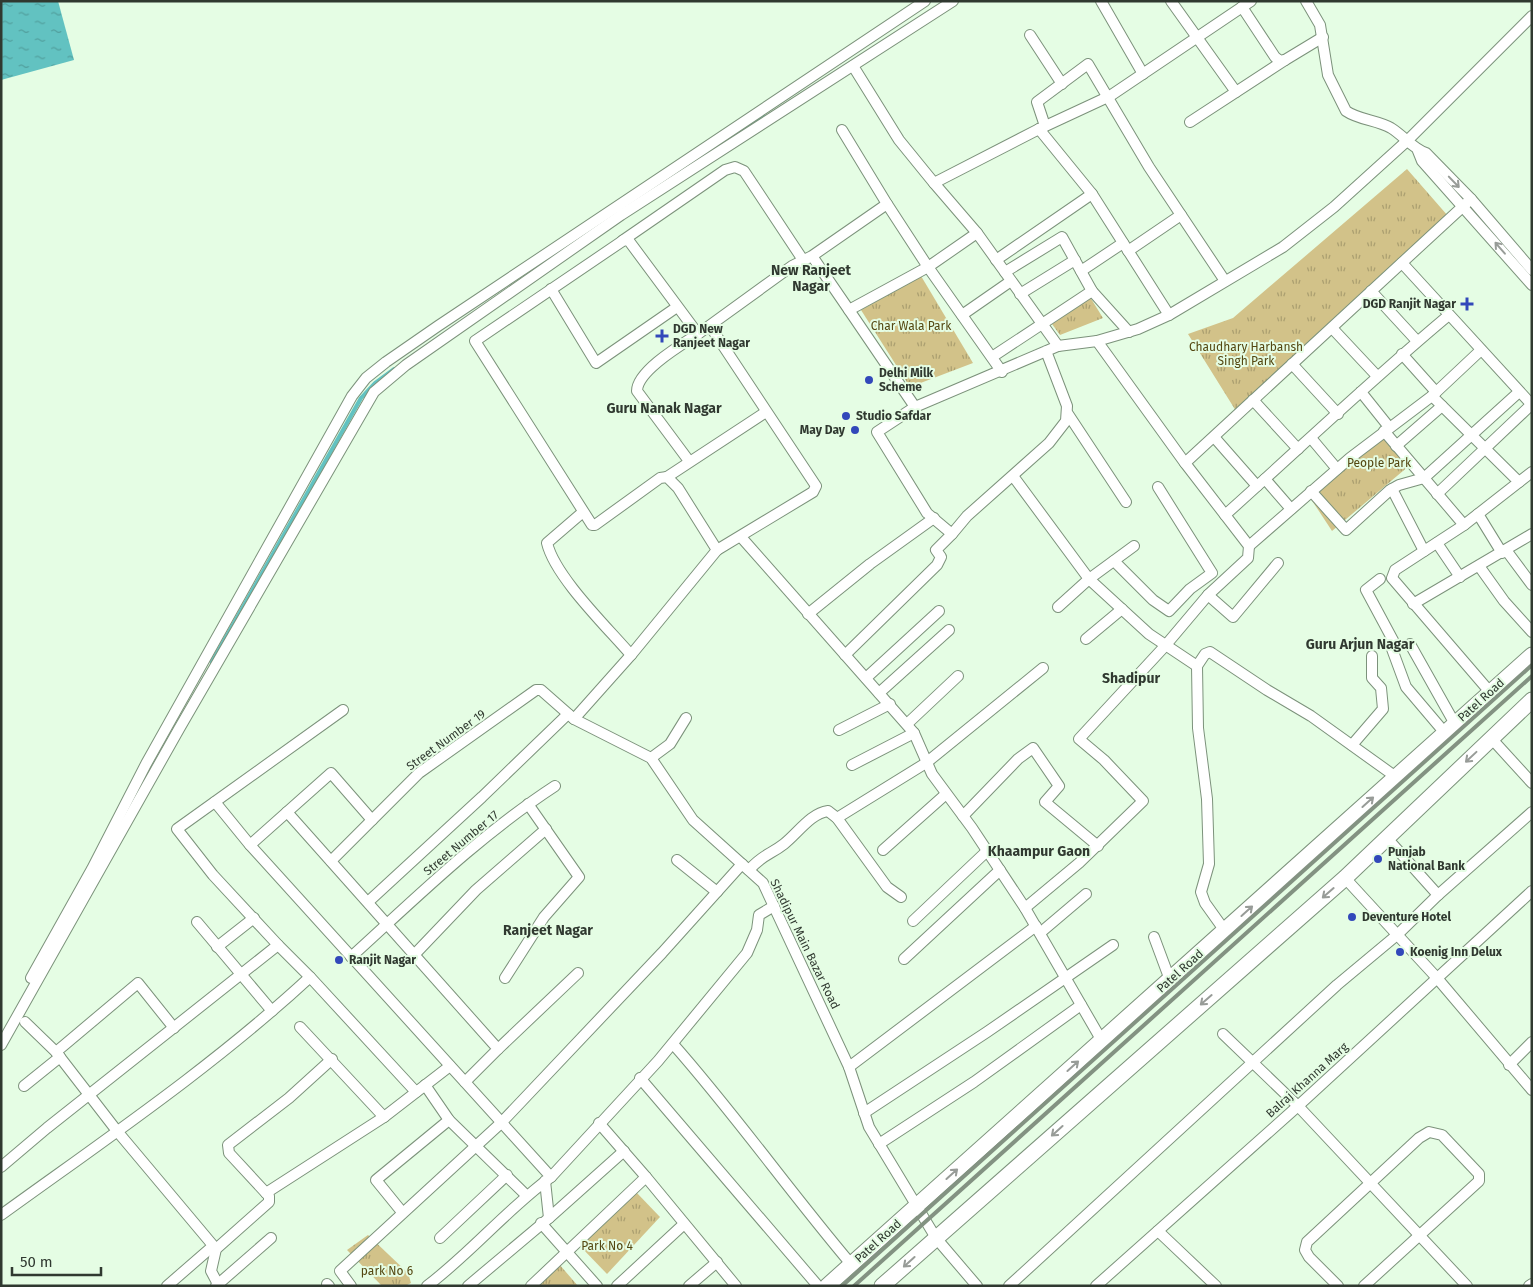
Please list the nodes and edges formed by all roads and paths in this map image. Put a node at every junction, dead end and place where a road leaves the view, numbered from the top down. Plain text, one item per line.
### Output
1 (925, 1) edge
2 (953, 1) edge
3 (1100, 1) edge
4 (1170, 1) edge
5 (1306, 1) edge
6 (1246, 4) edge
7 (1532, 16) edge
8 (1030, 35) dead end
9 (1323, 37) junction
10 (1196, 38) junction
11 (1285, 60) junction
12 (853, 66) junction
13 (1143, 74) junction
14 (1062, 84) junction
15 (1236, 92) junction
16 (1107, 97) junction
17 (1190, 122) dead end
18 (1042, 128) junction
19 (842, 130) dead end
20 (1408, 140) junction
21 (934, 183) junction
22 (1092, 194) junction
23 (1467, 203) junction
24 (886, 204) junction
25 (1182, 215) junction
26 (977, 233) junction
27 (622, 241) junction
28 (1125, 247) junction
29 (808, 258) junction
30 (996, 260) junction
31 (1075, 260) junction
32 (1402, 263) junction
33 (928, 267) junction
34 (1532, 270) edge
35 (1081, 271) junction
36 (1005, 272) junction
37 (1011, 281) junction
38 (1226, 281) junction
39 (1532, 284) edge
40 (551, 289) junction
41 (1092, 290) junction
42 (1371, 292) junction
43 (1020, 294) junction
44 (677, 307) junction
45 (849, 310) junction
46 (962, 315) junction
47 (1169, 315) junction
48 (1449, 315) junction
49 (1041, 323) junction
50 (710, 326) junction
51 (1332, 328) junction
52 (1129, 332) junction
53 (698, 334) junction
54 (1097, 341) junction
55 (1418, 341) junction
56 (1058, 346) junction
57 (1481, 350) junction
58 (1046, 351) junction
59 (1402, 354) junction
60 (992, 357) junction
61 (1292, 364) junction
62 (1002, 372) junction
63 (1377, 376) junction
64 (1361, 392) junction
65 (1519, 392) junction
66 (1434, 394) junction
67 (1253, 400) junction
68 (1532, 405) edge
69 (1442, 406) junction
70 (915, 407) junction
71 (766, 412) junction
72 (1068, 414) junction
73 (1338, 414) junction
74 (1386, 429) junction
75 (1471, 435) junction
76 (1214, 437) junction
77 (1311, 438) junction
78 (1396, 446) junction
79 (1485, 448) junction
80 (1298, 449) junction
81 (689, 461) junction
82 (1185, 464) junction
83 (1337, 469) junction
84 (1532, 472) edge
85 (1013, 476) junction
86 (667, 477) junction
87 (1424, 478) junction
88 (1519, 482) junction
89 (1261, 483) junction
90 (1158, 487) dead end
91 (1392, 489) junction
92 (1311, 491) junction
93 (1437, 494) junction
94 (1126, 502) dead end
95 (1291, 509) junction
96 (583, 512) junction
97 (1478, 514) junction
98 (1225, 515) junction
99 (934, 518) junction
100 (1464, 525) junction
101 (952, 534) junction
102 (1532, 534) edge
103 (741, 537) junction
104 (1437, 543) junction
105 (1134, 546) dead end
106 (1249, 546) junction
107 (717, 550) junction
108 (1424, 551) junction
109 (1504, 551) junction
110 (1114, 561) junction
111 (1278, 563) dead end
112 (1479, 566) junction
113 (1460, 577) junction
114 (1089, 579) junction
115 (1380, 579) dead end
116 (1532, 585) edge
117 (1208, 595) junction
118 (1413, 604) junction
119 (1058, 607) dead end
120 (1122, 608) junction
121 (939, 611) dead end
122 (808, 614) junction
123 (949, 630) dead end
124 (1532, 632) edge
125 (1086, 639) dead end
126 (1410, 644) dead end
127 (1165, 646) junction
128 (631, 655) junction
129 (845, 655) junction
130 (1532, 655) edge
131 (1372, 656) dead end
132 (1197, 666) junction
133 (1044, 668) dead end
134 (958, 676) dead end
135 (866, 678) junction
136 (539, 689) joint
137 (1490, 692) junction
138 (879, 693) junction
139 (1532, 700) edge
140 (890, 704) junction
141 (343, 710) dead end
142 (571, 717) junction
143 (686, 718) dead end
144 (907, 724) junction
145 (1450, 728) junction
146 (839, 730) dead end
147 (914, 733) junction
148 (1491, 738) junction
149 (1352, 745) junction
150 (651, 758) junction
151 (926, 763) junction
152 (852, 765) dead end
153 (1396, 777) junction
154 (1532, 783) edge
155 (555, 786) dead end
156 (946, 794) junction
157 (215, 802) junction
158 (528, 804) junction
159 (287, 812) junction
160 (1532, 812) edge
161 (963, 816) junction
162 (837, 818) junction
163 (372, 820) junction
164 (546, 829) junction
165 (1386, 836) junction
166 (250, 845) junction
167 (1098, 846) junction
168 (883, 850) dead end
169 (988, 851) junction
170 (677, 860) dead end
171 (331, 861) junction
172 (746, 867) junction
173 (1000, 870) junction
174 (1345, 878) junction
175 (1532, 891) edge
176 (717, 892) junction
177 (1086, 894) dead end
178 (1438, 896) junction
179 (901, 897) dead end
180 (368, 902) junction
181 (774, 906) junction
182 (1025, 908) junction
183 (254, 918) junction
184 (913, 921) dead end
185 (198, 922) dead end
186 (388, 924) junction
187 (1038, 930) junction
188 (1225, 931) junction
189 (1397, 935) junction
190 (1154, 937) dead end
191 (278, 944) junction
192 (1113, 944) dead end
193 (217, 947) junction
194 (414, 955) junction
195 (351, 957) junction
196 (904, 959) dead end
197 (578, 972) dead end
198 (240, 975) junction
199 (1065, 977) junction
200 (310, 978) junction
201 (505, 978) dead end
202 (1437, 978) junction
203 (1170, 980) junction
204 (1081, 1005) junction
205 (272, 1011) junction
206 (25, 1022) dead end
207 (300, 1027) dead end
208 (174, 1028) junction
209 (1, 1032) edge
210 (1224, 1034) dead end
211 (1102, 1041) junction
212 (1532, 1042) edge
213 (673, 1044) junction
214 (1, 1045) edge
215 (498, 1050) junction
216 (58, 1055) junction
217 (332, 1059) junction
218 (1254, 1064) junction
219 (1509, 1065) junction
220 (450, 1066) junction
221 (849, 1067) junction
222 (640, 1078) junction
223 (465, 1082) junction
224 (425, 1084) junction
225 (24, 1086) dead end
226 (1532, 1090) edge
227 (416, 1092) junction
228 (90, 1094) junction
229 (1298, 1106) junction
230 (864, 1113) junction
231 (384, 1116) junction
232 (449, 1120) junction
233 (501, 1123) junction
234 (599, 1123) junction
235 (117, 1131) junction
236 (879, 1144) junction
237 (477, 1145) junction
238 (624, 1151) junction
239 (1, 1167) edge
240 (507, 1176) junction
241 (646, 1177) junction
242 (548, 1179) junction
243 (1370, 1183) junction
244 (266, 1193) junction
245 (526, 1195) junction
246 (916, 1207) junction
247 (402, 1212) junction
248 (1, 1215) edge
249 (545, 1221) junction
250 (684, 1224) junction
251 (1158, 1231) junction
252 (1419, 1235) junction
253 (272, 1238) dead end
254 (440, 1238) dead end
255 (936, 1238) junction
256 (214, 1248) junction
257 (568, 1253) junction
258 (717, 1262) junction
259 (851, 1264) junction
260 (217, 1285) edge
261 (167, 1286) edge
262 (351, 1286) edge
263 (427, 1286) edge
264 (468, 1286) edge
265 (531, 1286) edge
266 (597, 1286) edge
267 (617, 1286) edge
268 (689, 1286) edge
269 (736, 1286) edge
270 (818, 1286) edge
271 (827, 1286) edge
272 (882, 1286) edge
273 (977, 1286) edge
274 (1009, 1286) edge
275 (1096, 1286) edge
276 (1216, 1286) edge
277 (1338, 1286) edge
278 (1364, 1286) edge
279 (1467, 1286) edge

1 - 209 street
2 - 12 street
3 - 13 street
4 - 10 street
5 - 9 street
6 - 10 street
6 - 11 street
7 - 20 street
8 - 14 street
9 - 11 street
9 - 20 street
10 - 13 street
10 - 15 street
11 - 15 street
12 - 21 street
12 - 214 street
13 - 16 street
14 - 16 street
14 - 18 street
15 - 17 street
16 - 18 street
16 - 25 street
18 - 21 street
18 - 22 street
19 - 24 street
20 - 23 street
20 - 38 street
21 - 26 street
22 - 28 street
22 - 30 street
23 - 32 street
23 - 34 street
39 -> 23 street
24 - 29 street
24 - 33 street
25 - 28 street
25 - 38 street
26 - 30 street
26 - 33 street
27 - 29 street
27 - 40 street
27 - 44 street
28 - 35 street
28 - 47 street
29 - 45 street
29 - 50 street
30 - 36 street
31 - 35 street
31 - 36 street
31 - 43 street
32 - 42 street
32 - 48 street
33 - 45 street
33 - 46 street
35 - 41 street
36 - 37 street
37 - 43 street
37 - 46 street
38 - 47 street
40 - 44 street
40 - 96 street
41 - 49 street
41 - 52 street
42 - 51 street
42 - 55 street
43 - 49 street
44 - 53 street
45 - 70 street
46 - 60 street
47 - 52 street
48 - 55 street
48 - 57 street
49 - 56 street
49 - 60 street
50 - 53 street
50 - 71 street
51 - 61 street
51 - 63 street
52 - 54 street
53 - 81 street
54 - 56 street
54 - 82 street
55 - 59 street
56 - 58 street
57 - 65 street
57 - 66 street
58 - 62 street
58 - 72 street
59 - 63 street
59 - 66 street
60 - 62 street
61 - 67 street
61 - 73 street
62 - 70 street
63 - 64 street
64 - 73 street
64 - 74 street
65 - 68 street
65 - 75 street
66 - 69 street
66 - 74 street
67 - 76 street
67 - 80 street
68 - 79 street
69 - 75 street
69 - 78 street
70 - 99 street
71 - 81 street
71 - 103 street
72 - 85 street
72 - 94 street
73 - 77 street
74 - 78 street
74 - 83 street
75 - 79 street
75 - 87 street
76 - 82 street
76 - 89 street
77 - 80 street
77 - 83 street
78 - 87 street
79 - 88 street
79 - 93 street
80 - 89 street
81 - 86 street
82 - 98 street
83 - 92 street
84 - 88 street
85 - 101 street
85 - 114 street
86 - 96 street
86 - 107 street
87 - 91 street
87 - 93 street
88 - 97 street
89 - 95 street
89 - 98 street
90 - 110 street
91 - 92 street
91 - 108 street
92 - 95 street
93 - 100 street
95 - 106 street
96 - 128 street
97 - 100 street
97 - 109 street
98 - 106 street
99 - 101 street
99 - 122 street
100 - 104 street
101 - 129 street
102 - 109 street
103 - 107 street
103 - 122 street
104 - 108 street
104 - 113 street
105 - 110 street
106 - 117 street
107 - 128 street
108 - 118 street
109 - 112 street
109 - 116 street
110 - 114 street
111 - 117 street
112 - 113 street
112 - 124 street
113 - 118 street
114 - 119 street
114 - 120 street
115 - 145 street
117 - 127 street
118 - 137 street
120 - 125 street
120 - 127 street
121 - 135 street
122 - 129 street
123 - 138 street
126 - 145 street
127 - 132 street
127 - 167 street
128 - 142 street
129 - 135 street
130 - 137 main road, Patel Road
131 - 149 street
132 - 149 street
132 - 188 street
133 - 151 street
134 - 144 street
135 - 138 street
136 - 142 street, Shadipur Main Bazar Road
136 - 163 street, Street Number 19
137 - 145 main road, Patel Road
138 - 140 street
139 - 148 main road
140 - 144 street
140 - 146 street
141 - 157 street
142 - 150 street, Shadipur Main Bazar Road
142 - 180 street
143 - 150 street
144 - 147 street
145 - 153 main road, Patel Road
147 - 151 street
147 - 152 street
148 - 154 street
148 -> 165 main road
149 - 153 street
150 - 172 street, Shadipur Main Bazar Road
151 - 156 street
151 - 162 street
188 -> 153 main road, Patel Road
155 - 158 street, Street Number 17
156 - 161 street
156 - 168 street
157 - 166 street
157 - 183 street
158 - 164 street
158 - 186 street, Street Number 17
159 - 163 street
159 - 166 street
159 - 171 street
160 - 178 street
161 - 167 street
161 - 169 street
162 - 172 street
162 - 179 street
163 - 171 street, Street Number 19
164 - 194 street
164 - 201 street
165 - 174 main road
165 - 178 street
166 - 195 street
167 - 182 street
169 - 173 street
169 - 184 street
170 - 176 street
171 - 180 street
172 - 176 street
172 - 181 street, Shadipur Main Bazar Road
173 - 182 street
173 - 196 street
174 - 189 street
174 -> 255 main road
175 - 202 street, Balraj Khanna Marg
176 - 233 street
177 - 187 street
178 - 189 street
180 - 186 street
181 - 213 street
181 - 221 street, Shadipur Main Bazar Road
182 - 187 street
183 - 191 street
183 - 193 street
185 - 193 street
186 - 194 street
186 - 195 street, Street Number 17
187 - 199 street
187 - 221 street
188 - 203 main road, Patel Road
189 - 202 street
189 - 218 street
190 - 203 street
191 - 198 street
191 - 200 street
192 - 199 street
193 - 198 street
194 - 215 street
195 - 220 street
197 - 215 street
198 - 205 street
198 - 208 street
199 - 204 street
199 - 230 street
200 - 205 street
200 - 227 street
202 - 219 street
202 - 229 street, Balraj Khanna Marg
203 - 211 main road, Patel Road
204 - 211 street
204 - 236 street
205 - 235 street
206 - 216 street
207 - 217 street
208 - 216 street
208 - 228 street
210 - 218 street
246 -> 211 main road, Patel Road
212 - 219 street
213 - 222 street
213 - 259 street
215 - 223 street
216 - 225 street
216 - 228 street
217 - 231 street
217 - 244 street
218 - 229 street
218 - 274 street
219 - 226 street
220 - 223 street
220 - 224 street
221 - 230 street, Shadipur Main Bazar Road
222 - 234 street
222 - 270 street
223 - 233 street
224 - 227 street
224 - 232 street
227 - 231 street
228 - 235 street
228 - 239 street
229 - 243 street
229 - 251 street, Balraj Khanna Marg
230 - 236 street, Shadipur Main Bazar Road
231 - 244 street
232 - 237 street
232 - 247 street
233 - 237 street
233 - 242 street
234 - 238 street
234 - 242 street
235 - 248 street
235 - 256 street
236 - 246 street, Shadipur Main Bazar Road
237 - 240 street
237 - 247 street
238 - 241 street
238 - 249 street
240 - 245 street
240 - 254 street
241 - 250 street
241 - 257 street
242 - 245 street
242 - 249 street
243 - 252 street
243 - 252 street
243 - 277 street
244 - 256 street
245 - 263 street
246 - 255 street, Shadipur Main Bazar Road
246 - 259 main road, Patel Road
247 - 262 street
249 - 257 street
249 - 264 street
250 - 258 street
250 - 267 street
251 - 275 street, Balraj Khanna Marg
251 - 276 street
252 - 278 street
252 - 279 street
253 - 260 street
255 -> 272 main road
255 - 273 street, Shadipur Main Bazar Road
256 - 260 street
256 - 261 street
257 - 265 street
257 - 266 street
258 - 268 street
258 - 269 street
259 - 271 main road, Patel Road

